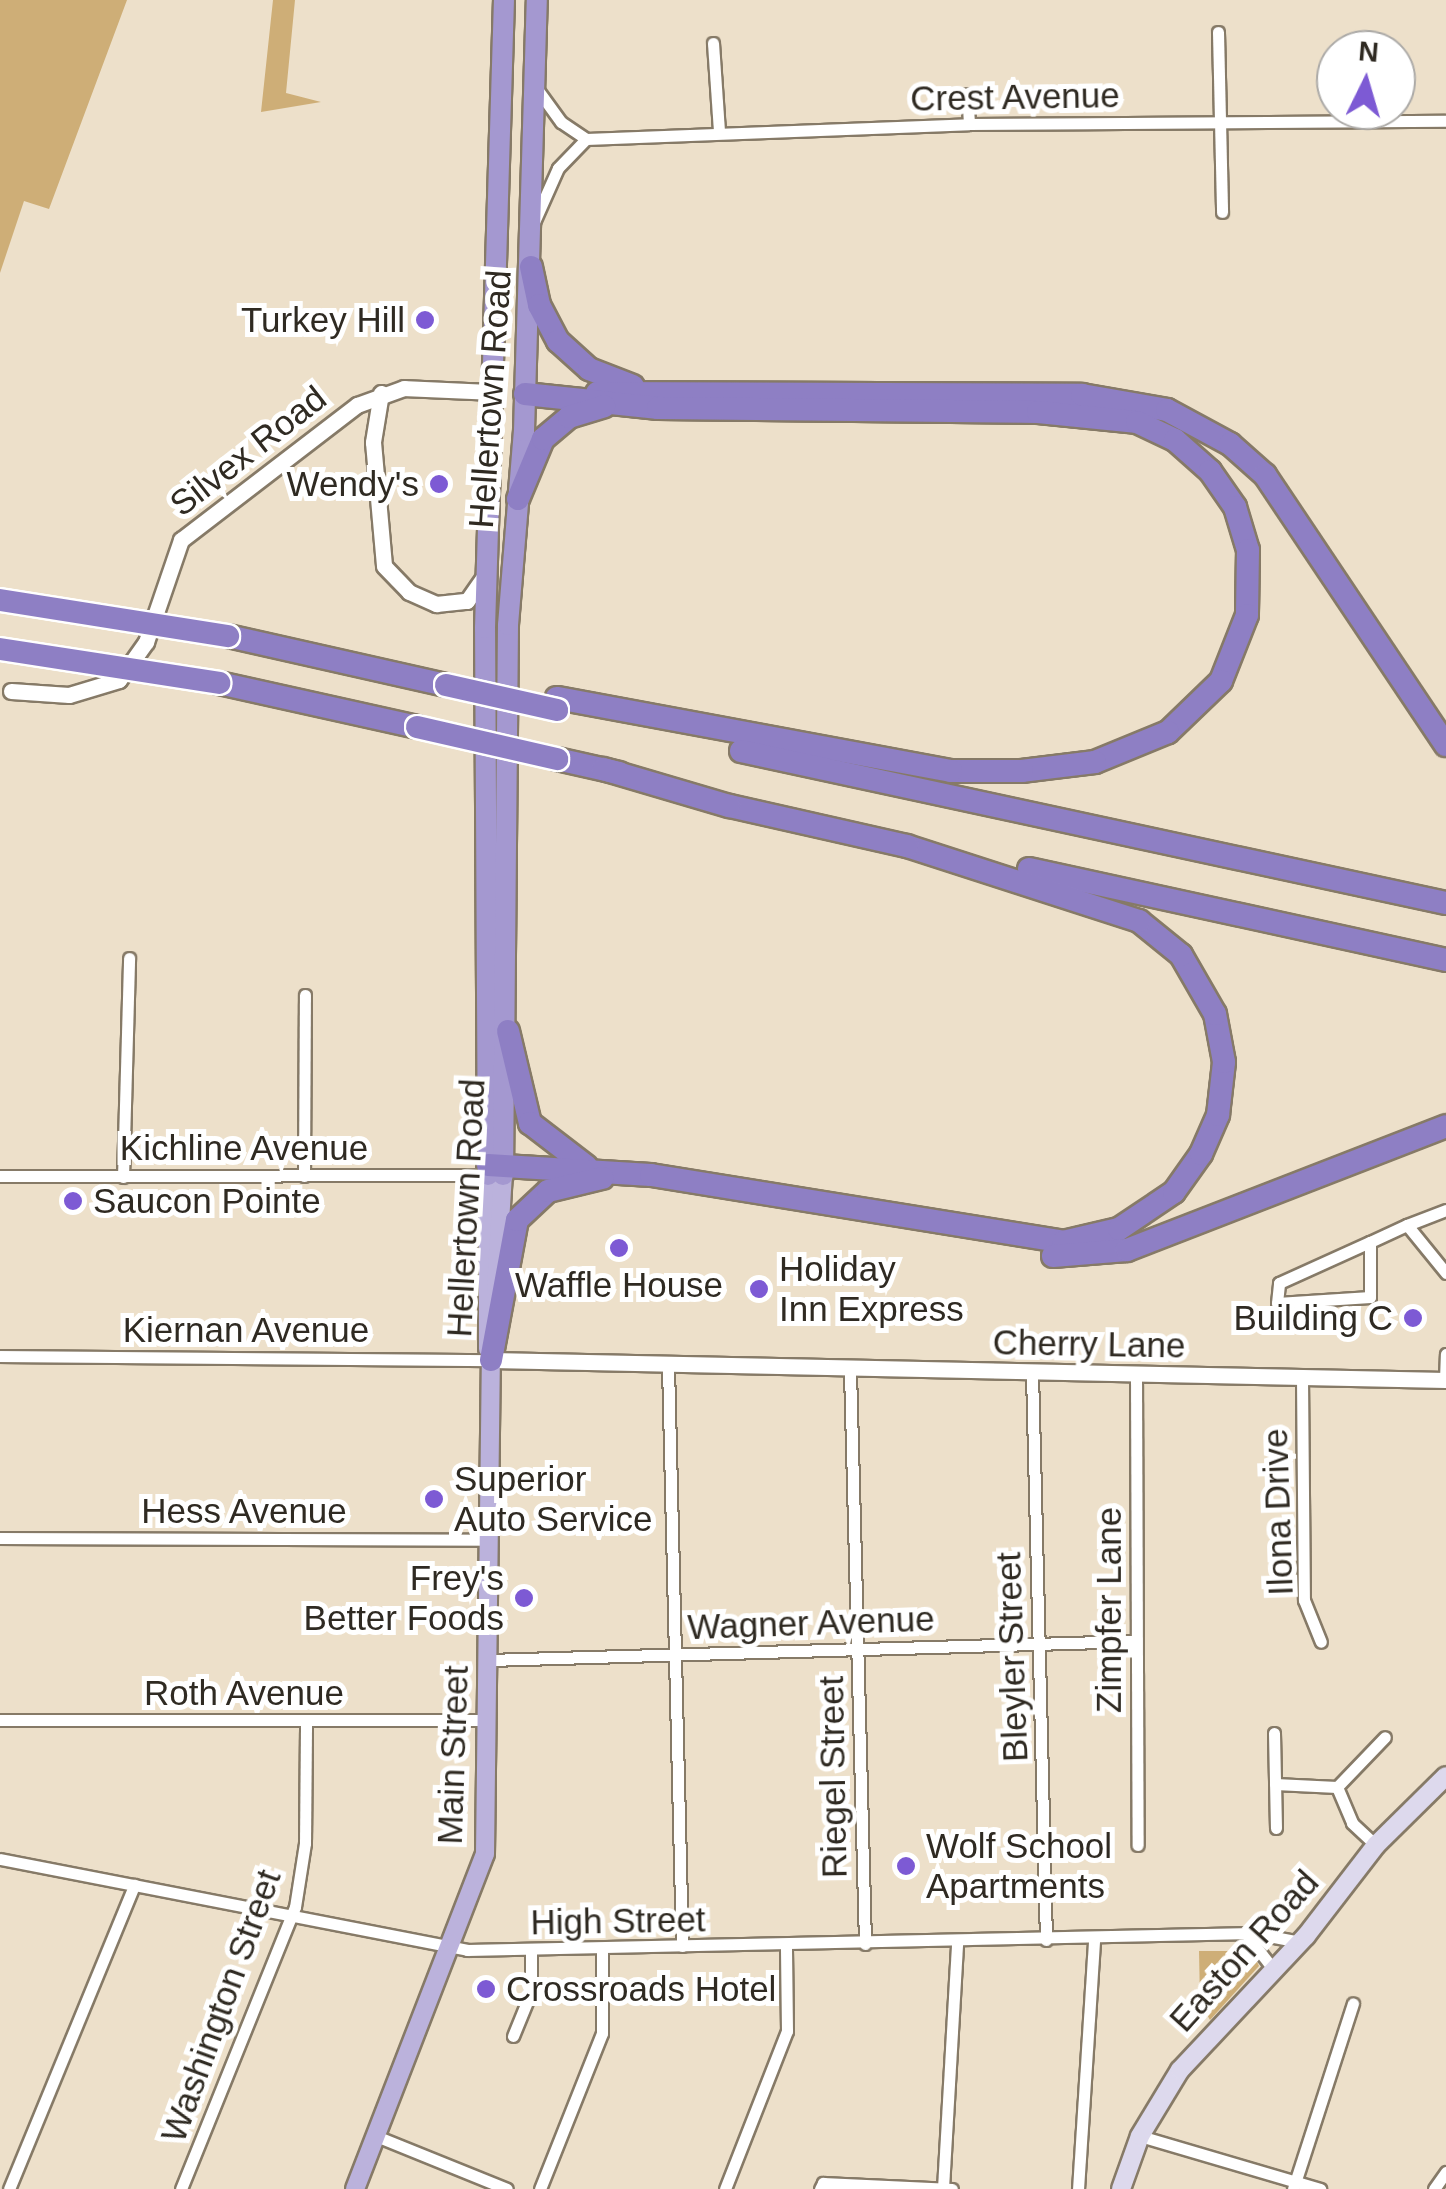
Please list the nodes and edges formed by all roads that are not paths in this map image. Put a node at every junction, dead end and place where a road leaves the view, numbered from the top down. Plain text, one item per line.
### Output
1 (504, 0) edge
2 (536, 0) edge
3 (1218, 32) dead end
4 (713, 43) dead end
5 (534, 84) junction
6 (967, 94) dead end
7 (1446, 121) edge
8 (1220, 123) junction
9 (969, 124) junction
10 (719, 130) junction
11 (586, 139) junction
12 (1222, 212) dead end
13 (532, 224) junction
14 (531, 267) junction
15 (661, 389) junction
16 (381, 392) junction
17 (494, 392) junction
18 (525, 394) junction
19 (619, 405) junction
20 (518, 498) junction
21 (486, 549) junction
22 (0, 600) edge
23 (0, 650) edge
24 (10, 691) dead end
25 (557, 704) junction
26 (1446, 746) edge
27 (603, 769) junction
28 (1446, 903) edge
29 (128, 958) dead end
30 (1446, 960) edge
31 (306, 995) dead end
32 (508, 1031) junction
33 (1446, 1126) edge
34 (495, 1170) junction
35 (596, 1173) junction
36 (0, 1176) edge
37 (304, 1176) junction
38 (123, 1177) junction
39 (1446, 1210) edge
40 (1407, 1225) junction
41 (1370, 1242) junction
42 (1446, 1272) edge
43 (1446, 1354) edge
44 (0, 1356) edge
45 (491, 1360) junction
46 (668, 1365) junction
47 (850, 1370) junction
48 (1032, 1372) junction
49 (1136, 1375) junction
50 (1302, 1378) junction
51 (1446, 1380) edge
52 (0, 1538) edge
53 (488, 1540) junction
54 (1136, 1640) junction
55 (1038, 1642) junction
56 (1322, 1642) dead end
57 (858, 1648) junction
58 (679, 1655) junction
59 (488, 1660) junction
60 (0, 1720) edge
61 (306, 1720) junction
62 (488, 1720) junction
63 (1274, 1733) dead end
64 (1385, 1737) dead end
65 (1446, 1776) edge
66 (1275, 1784) junction
67 (1337, 1788) junction
68 (1276, 1828) dead end
69 (1138, 1845) dead end
70 (1376, 1846) junction
71 (0, 1859) edge
72 (134, 1885) junction
73 (292, 1916) junction
74 (1250, 1934) junction
75 (1094, 1939) junction
76 (1046, 1940) junction
77 (957, 1942) junction
78 (1300, 1942) junction
79 (865, 1944) junction
80 (682, 1946) junction
81 (786, 1946) junction
82 (602, 1948) junction
83 (450, 1949) junction
84 (531, 1950) junction
85 (1274, 1970) junction
86 (1353, 2004) dead end
87 (513, 2036) dead end
88 (376, 2136) junction
89 (1140, 2136) junction
90 (1446, 2172) edge
91 (821, 2186) edge
92 (1294, 2186) edge
93 (944, 2188) edge
94 (9, 2189) edge
95 (181, 2189) edge
96 (355, 2189) edge
97 (507, 2189) edge
98 (540, 2189) edge
99 (725, 2189) edge
100 (952, 2189) edge
101 (1078, 2189) edge
102 (1120, 2189) edge
103 (1320, 2189) edge
104 (1434, 2189) edge

1 - 17 highway, Hellertown Road
2 - 5 highway, Hellertown Road
3 - 8 street
4 - 10 street
5 - 11 street
5 - 13 highway, Hellertown Road
6 - 9 street
7 - 8 street, Crest Avenue
8 - 9 street, Crest Avenue
8 - 12 street
9 - 10 street, Crest Avenue
10 - 11 street, Crest Avenue
11 - 13 street
13 - 14 highway, Hellertown Road
14 - 15 highway
14 - 18 highway, Hellertown Road
15 - 18 highway
15 - 26 highway
16 - 17 street, Silvex Road
16 - 21 street
16 - 24 street, Silvex Road
17 - 18 highway
17 - 21 highway, Hellertown Road
18 - 19 highway
18 - 20 highway, Hellertown Road
19 - 20 highway
19 - 25 highway
20 - 32 highway, Hellertown Road
21 - 34 highway, Hellertown Road
22 - 25 highway, bridge
23 - 27 highway, bridge
25 - 28 highway
27 - 30 highway
27 - 35 highway
29 - 38 street
31 - 37 street
32 - 34 highway, Hellertown Road
32 - 35 highway
33 - 35 highway
34 - 35 highway
34 - 37 street, Kichline Avenue
34 - 45 main road, Hellertown Road
35 - 45 highway
36 - 38 street, Kichline Avenue
37 - 38 street, Kichline Avenue
39 - 40 street
40 - 41 street
40 - 42 street
41 - 41 street
43 - 51 street
44 - 45 street, Kiernan Avenue
45 - 46 street, Cherry Lane
45 - 53 main road, Main Street
46 - 47 street, Cherry Lane
46 - 58 street
47 - 48 street, Cherry Lane
47 - 57 street, Riegel Street
48 - 49 street, Cherry Lane
48 - 55 street, Bleyler Street
49 - 50 street, Cherry Lane
49 - 54 street, Zimpfer Lane
50 - 51 street, Cherry Lane
50 - 56 street, Ilona Drive
52 - 53 street, Hess Avenue
53 - 59 main road, Main Street
54 - 55 street, Wagner Avenue
54 - 69 street, Zimpfer Lane
55 - 57 street, Wagner Avenue
55 - 76 street, Bleyler Street
57 - 58 street, Wagner Avenue
57 - 79 street, Riegel Street
58 - 59 street, Wagner Avenue
58 - 80 street
59 - 62 main road, Main Street
60 - 61 street, Roth Avenue
61 - 62 street, Roth Avenue
61 - 73 street, Washington Street
62 - 83 main road, Main Street
63 - 66 street
64 - 67 street
65 - 70 main road, Easton Road
66 - 67 street
66 - 68 street
67 - 70 street
70 - 78 main road, Easton Road
71 - 72 street, High Street
72 - 73 street, High Street
72 - 94 street
73 - 83 street, High Street
73 - 95 street, Washington Street
74 - 75 street, High Street
74 - 78 street, High Street
74 - 85 street
75 - 76 street, High Street
75 - 101 street
76 - 77 street, High Street
77 - 79 street, High Street
77 - 93 street
78 - 85 main road, Easton Road
79 - 81 street, High Street
80 - 81 street, High Street
80 - 82 street, High Street
81 - 99 street
82 - 84 street, High Street
82 - 98 street
83 - 84 street, High Street
83 - 88 main road, Main Street
84 - 87 street
85 - 89 main road, Easton Road
86 - 92 street
88 - 96 main road, Main Street
88 - 97 street
89 - 92 street
89 - 102 main road, Easton Road
90 - 104 street
91 - 93 street
92 - 103 street
93 - 100 street

